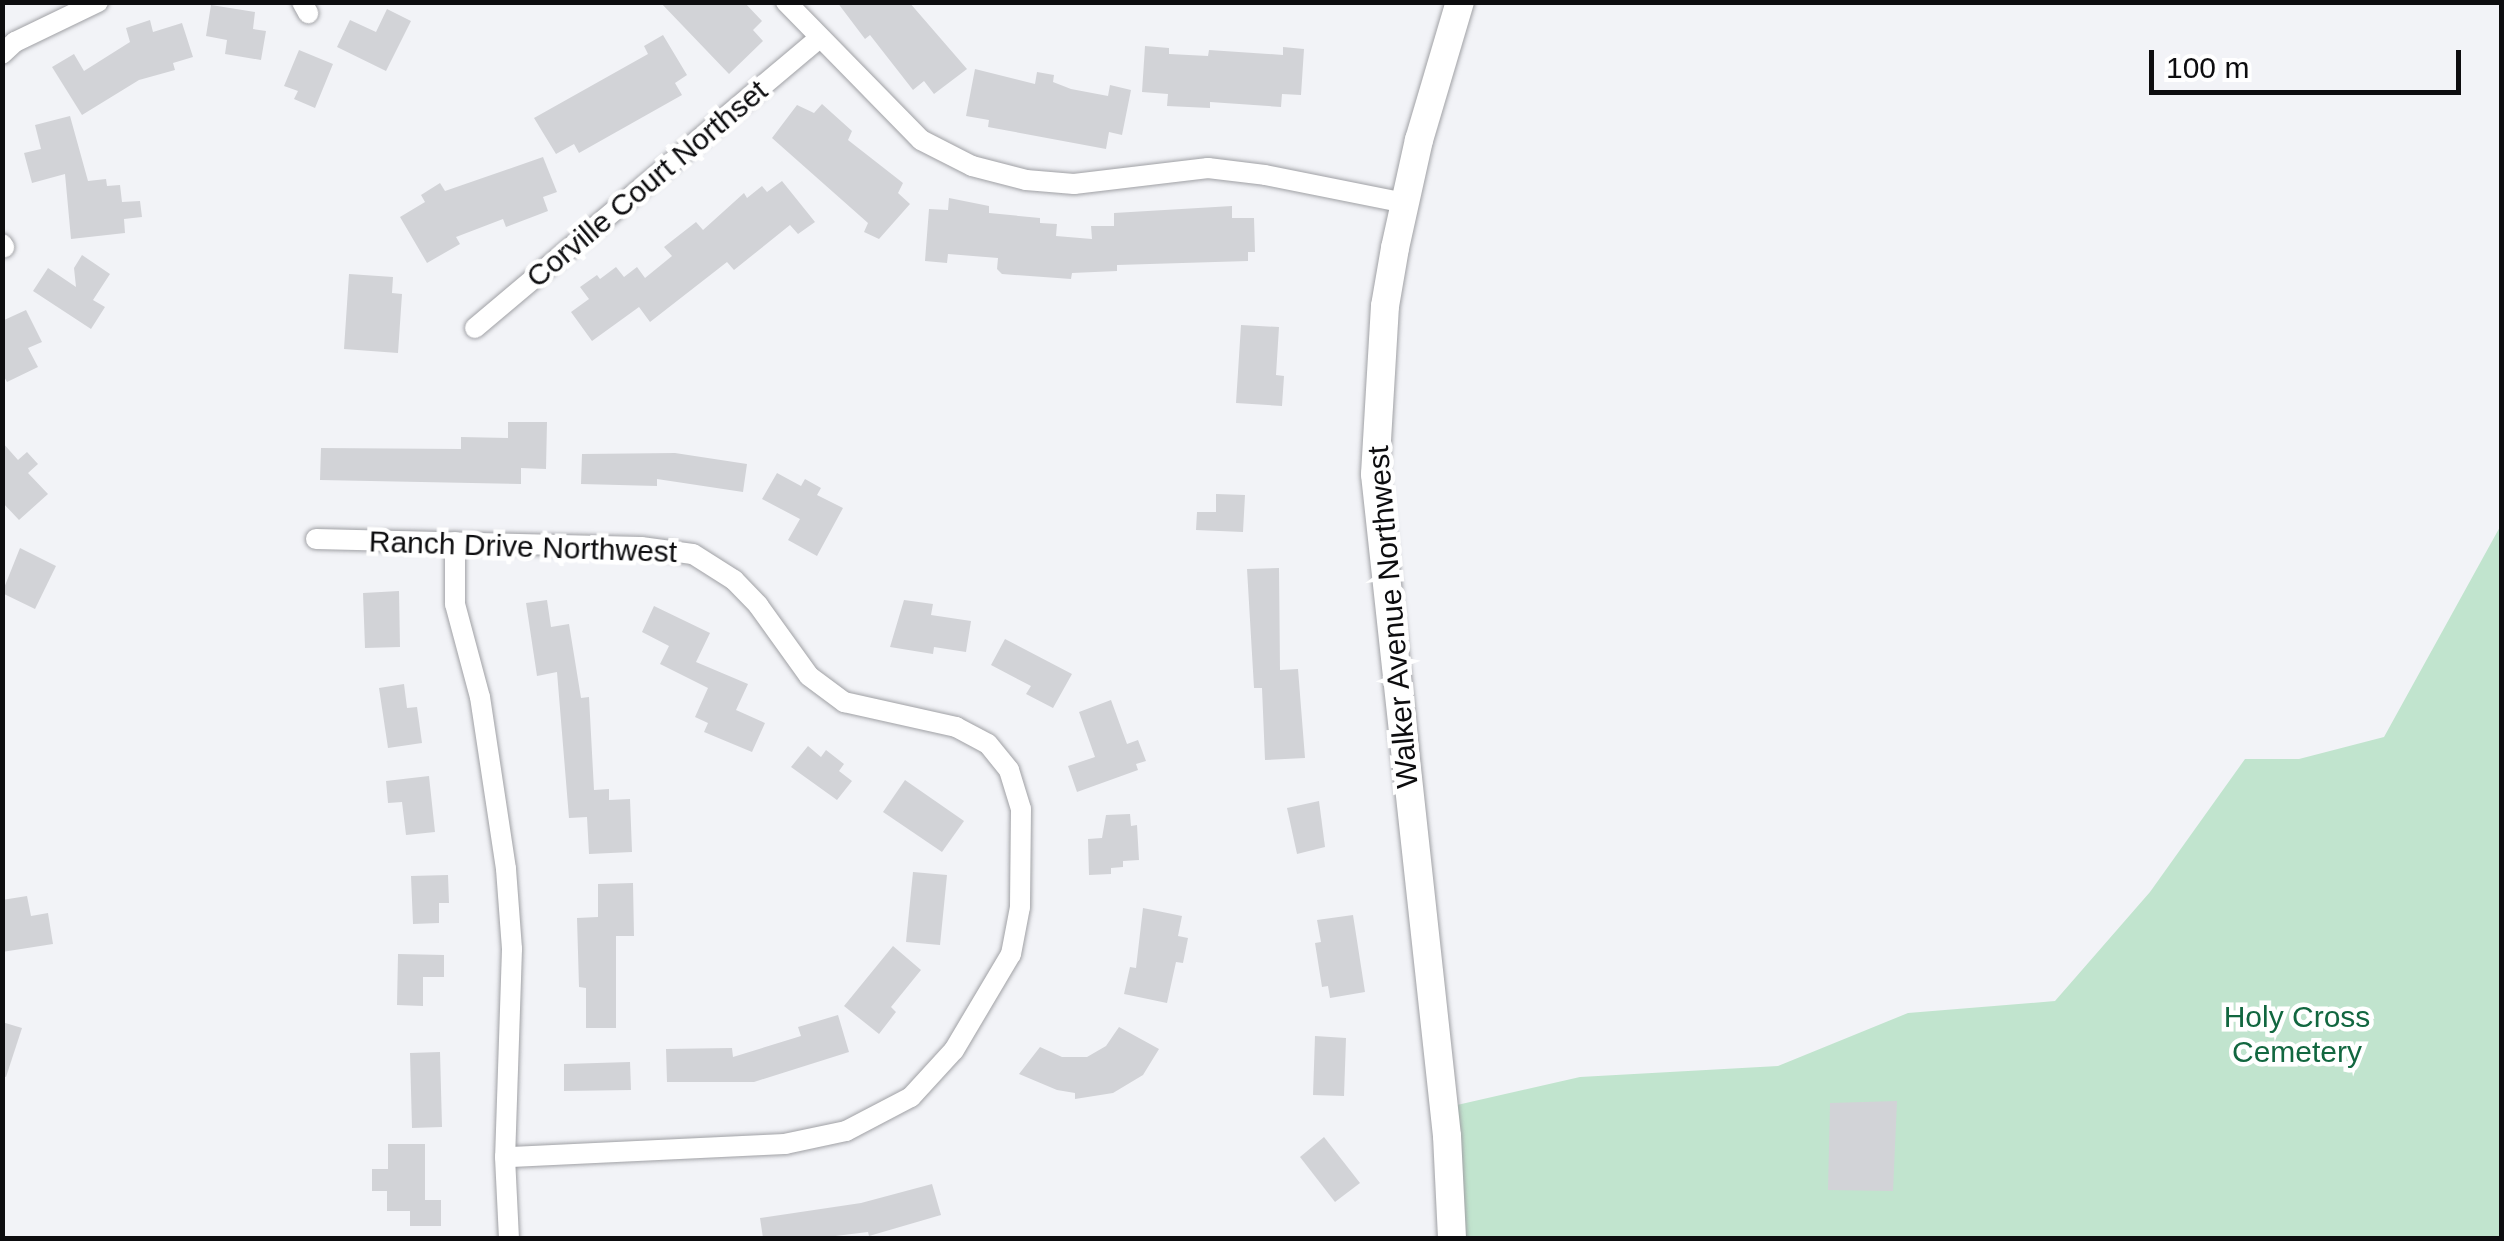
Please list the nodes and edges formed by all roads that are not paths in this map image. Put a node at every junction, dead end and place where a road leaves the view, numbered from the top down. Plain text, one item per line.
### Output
1 (98, 2) edge
2 (786, 2) edge
3 (1460, 2) edge
4 (818, 39) junction
5 (2, 54) edge
6 (1405, 203) junction
7 (475, 328) dead end
8 (316, 539) dead end
9 (455, 542) junction
10 (505, 1157) junction
11 (509, 1238) edge
12 (1452, 1238) edge

1 - 5 street
2 - 4 street
3 - 6 main road, Walker Avenue Northwest
4 - 6 street
4 - 7 street, Corville Court Northset
6 - 12 main road, Walker Avenue Northwest
8 - 9 street, Ranch Drive Northwest
9 - 10 street
9 - 10 street, Ranch Drive Northwest
10 - 11 street

